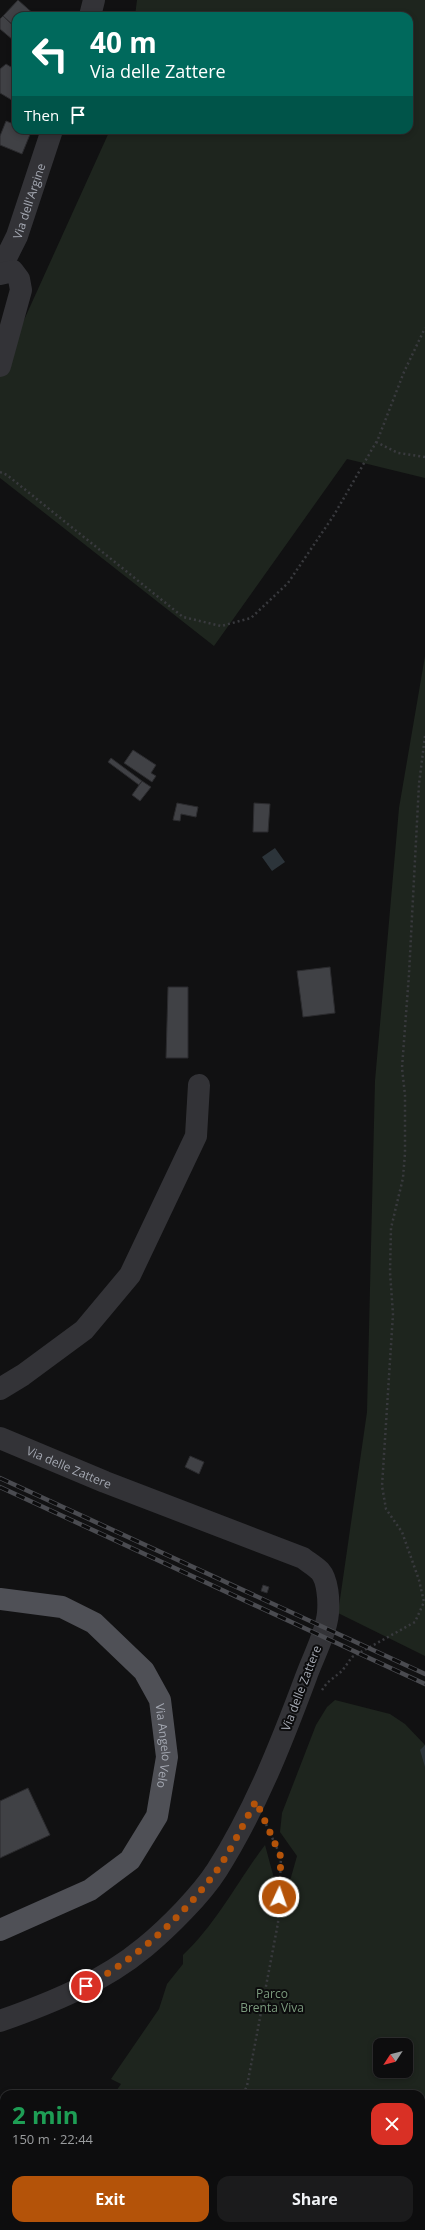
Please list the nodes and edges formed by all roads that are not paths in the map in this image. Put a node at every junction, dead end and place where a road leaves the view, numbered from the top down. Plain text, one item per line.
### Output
1 (94, 0) edge
2 (91, 12) edge
3 (51, 134) edge
4 (0, 270) edge
5 (0, 274) edge
6 (0, 366) edge
7 (199, 1085) dead end
8 (0, 1389) edge
9 (0, 1438) edge
10 (0, 1599) edge
11 (0, 1930) edge
12 (0, 2021) edge

1 - 2 street
3 - 4 street, Via dell'Argine
5 - 6 street
7 - 8 street
9 - 12 street, Via delle Zattere
10 - 11 main road, Via Angelo Velo

